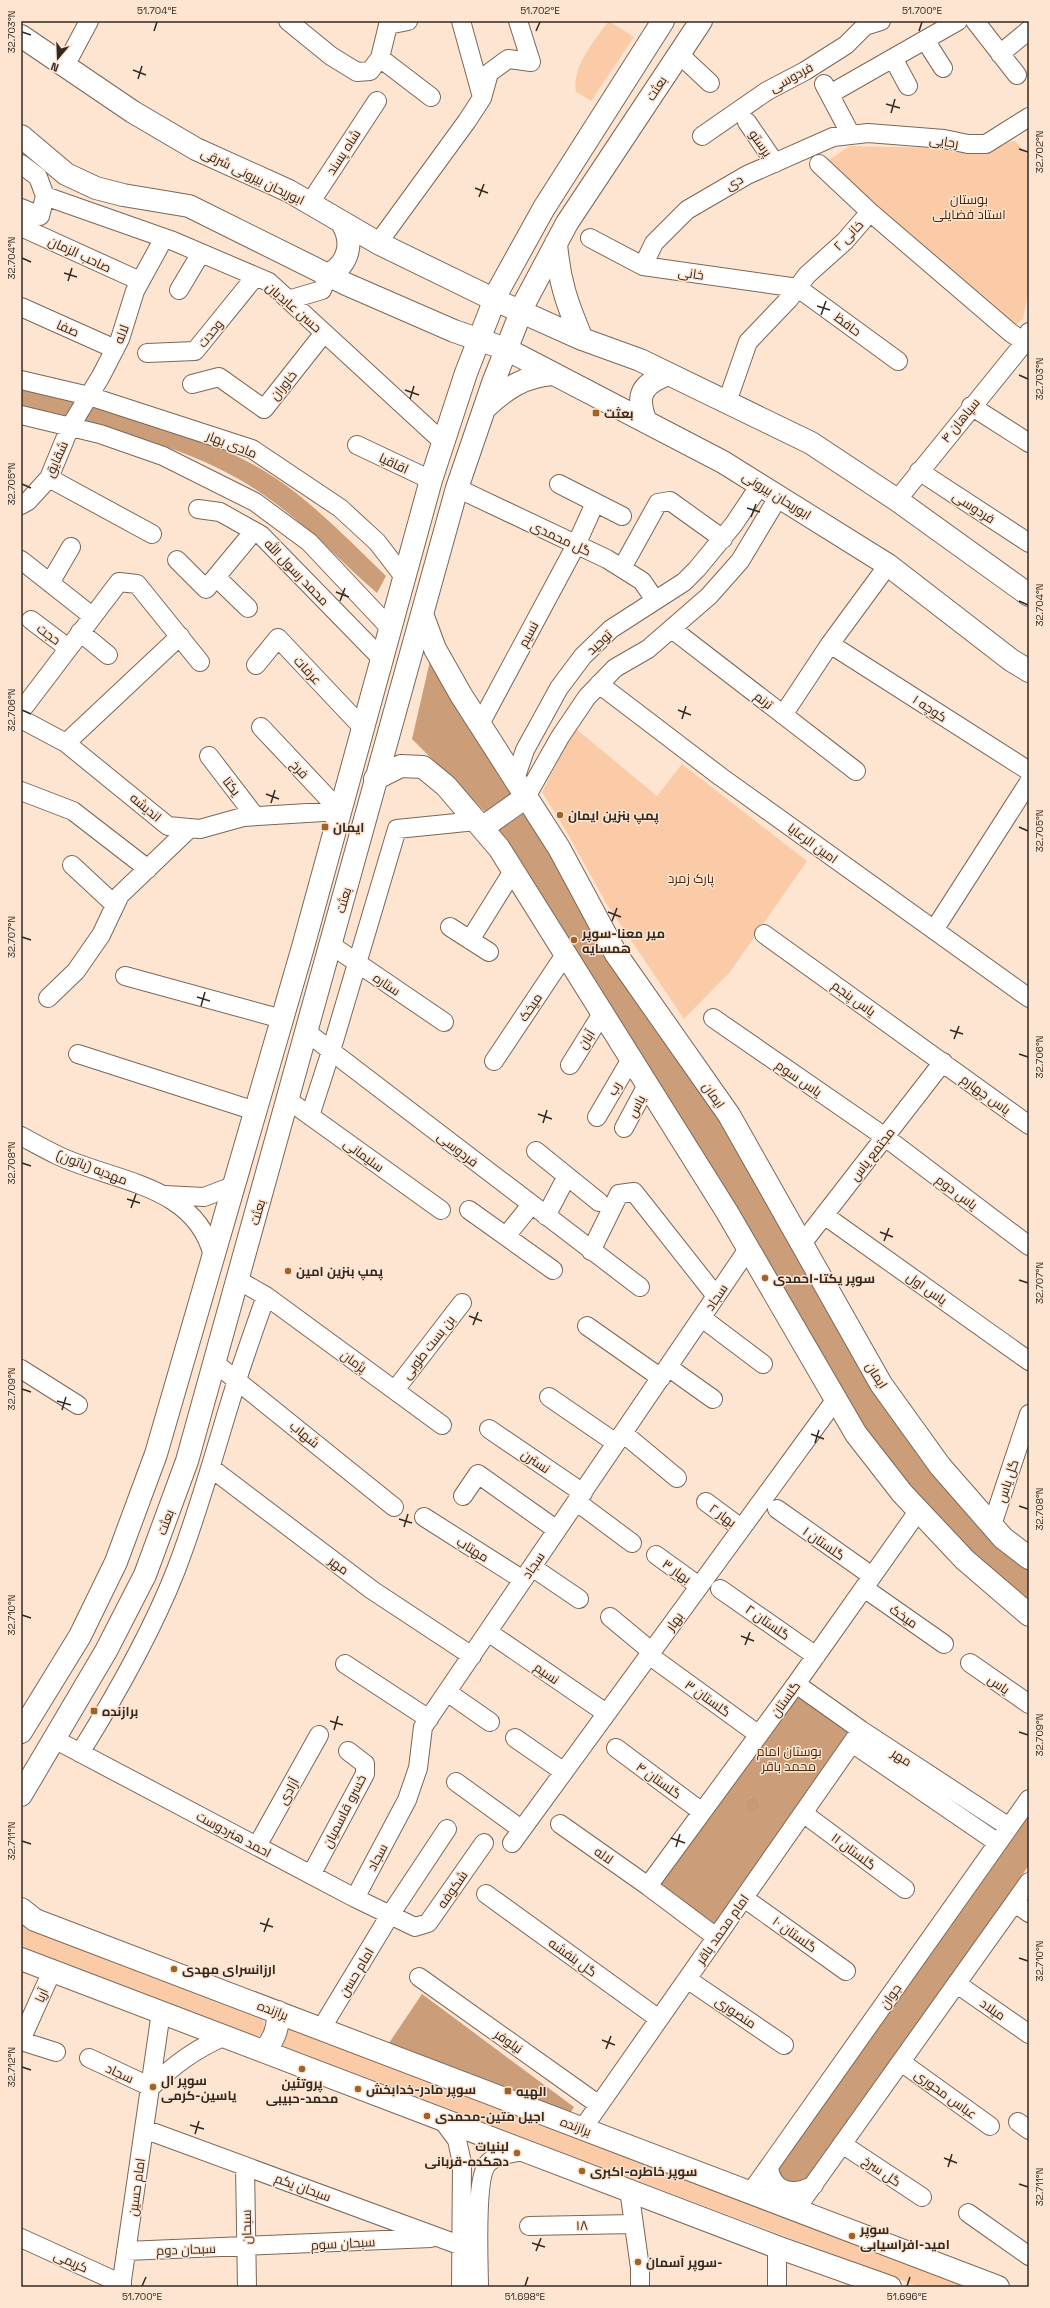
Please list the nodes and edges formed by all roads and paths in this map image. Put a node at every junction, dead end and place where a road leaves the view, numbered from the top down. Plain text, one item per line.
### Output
1 (89, 21) edge
2 (288, 21) edge
3 (408, 21) edge
4 (461, 21) edge
5 (518, 21) edge
6 (663, 21) edge
7 (701, 21) edge
8 (958, 21) edge
9 (975, 21) edge
10 (387, 23) edge
11 (868, 23) edge
12 (1029, 30) edge
13 (21, 36) edge
14 (925, 40) junction
15 (679, 54) junction
16 (1000, 54) junction
17 (380, 58) junction
18 (893, 58) junction
19 (65, 66) junction
20 (943, 68) dead end
21 (1017, 75) dead end
22 (710, 83) dead end
23 (908, 86) dead end
24 (431, 97) dead end
25 (482, 98) junction
26 (376, 101) dead end
27 (1029, 116) edge
28 (747, 122) dead end
29 (851, 135) junction
30 (21, 136) edge
31 (702, 136) dead end
32 (50, 158) junction
33 (775, 163) junction
34 (21, 164) edge
35 (818, 164) dead end
36 (38, 176) junction
37 (45, 196) junction
38 (310, 203) junction
39 (21, 208) edge
40 (870, 212) junction
41 (342, 223) junction
42 (21, 227) edge
43 (164, 238) junction
44 (590, 238) dead end
45 (378, 243) junction
46 (556, 243) junction
47 (201, 254) junction
48 (512, 266) junction
49 (643, 266) junction
50 (328, 275) junction
51 (255, 277) junction
52 (140, 281) junction
53 (466, 285) junction
54 (798, 288) junction
55 (180, 290) dead end
56 (288, 300) junction
57 (495, 300) junction
58 (21, 307) edge
59 (521, 312) junction
60 (441, 326) junction
61 (324, 333) junction
62 (480, 338) junction
63 (582, 339) junction
64 (1028, 340) edge
65 (115, 349) junction
66 (506, 349) junction
67 (147, 353) dead end
68 (898, 361) dead end
69 (553, 374) junction
70 (668, 374) junction
71 (465, 378) junction
72 (21, 380) edge
73 (192, 384) dead end
74 (89, 396) junction
75 (727, 402) junction
76 (971, 406) junction
77 (484, 409) junction
78 (21, 415) edge
79 (646, 422) junction
80 (70, 427) junction
81 (444, 442) junction
82 (1029, 443) edge
83 (357, 445) dead end
84 (919, 471) junction
85 (49, 478) junction
86 (431, 480) junction
87 (559, 484) dead end
88 (760, 485) junction
89 (457, 488) junction
90 (779, 496) junction
91 (897, 500) junction
92 (23, 501) edge
93 (595, 503) junction
94 (198, 509) dead end
95 (622, 516) dead end
96 (254, 531) junction
97 (152, 534) dead end
98 (723, 539) junction
99 (1029, 543) edge
100 (576, 545) junction
101 (71, 547) dead end
102 (21, 560) edge
103 (178, 560) dead end
104 (888, 565) junction
105 (622, 568) junction
106 (216, 577) junction
107 (404, 577) junction
108 (50, 583) junction
109 (1029, 595) edge
110 (655, 600) junction
111 (248, 608) dead end
112 (422, 614) junction
113 (92, 616) junction
114 (31, 620) dead end
115 (390, 628) junction
116 (672, 629) junction
117 (80, 632) junction
118 (180, 636) junction
119 (830, 644) junction
120 (68, 648) junction
121 (108, 655) dead end
122 (382, 659) junction
123 (200, 662) dead end
124 (256, 665) dead end
125 (1029, 671) edge
126 (599, 684) junction
127 (21, 711) edge
128 (783, 715) junction
129 (21, 719) edge
130 (480, 724) junction
131 (261, 727) dead end
132 (362, 728) junction
133 (66, 743) junction
134 (208, 756) dead end
135 (856, 771) dead end
136 (1029, 771) edge
137 (375, 779) junction
138 (1029, 782) edge
139 (521, 788) junction
140 (21, 791) edge
141 (340, 811) junction
142 (255, 816) junction
143 (479, 825) junction
144 (190, 828) junction
145 (72, 866) dead end
146 (148, 869) junction
147 (514, 871) junction
148 (115, 905) junction
149 (450, 927) dead end
150 (934, 930) junction
151 (764, 934) dead end
152 (470, 940) junction
153 (331, 945) junction
154 (489, 952) dead end
155 (566, 953) junction
156 (358, 963) junction
157 (125, 976) dead end
158 (48, 998) dead end
159 (1029, 998) edge
160 (603, 1012) junction
161 (713, 1018) dead end
162 (282, 1019) junction
163 (444, 1022) dead end
164 (307, 1032) junction
165 (331, 1051) junction
166 (78, 1054) dead end
167 (631, 1059) junction
168 (494, 1061) dead end
169 (943, 1062) junction
170 (570, 1065) dead end
171 (647, 1085) junction
172 (288, 1100) junction
173 (255, 1112) junction
174 (310, 1116) junction
175 (597, 1117) dead end
176 (1029, 1125) edge
177 (624, 1128) dead end
178 (21, 1136) edge
179 (885, 1137) junction
180 (536, 1151) dead end
181 (567, 1176) junction
182 (233, 1186) junction
183 (164, 1195) junction
184 (599, 1202) dead end
185 (531, 1205) junction
186 (441, 1210) dead end
187 (469, 1210) dead end
188 (824, 1215) junction
189 (546, 1216) junction
190 (506, 1236) junction
191 (801, 1245) junction
192 (1029, 1246) edge
193 (748, 1249) junction
194 (592, 1251) junction
195 (213, 1256) junction
196 (553, 1270) dead end
197 (238, 1280) junction
198 (640, 1287) dead end
199 (266, 1296) junction
200 (716, 1296) junction
201 (462, 1303) dead end
202 (702, 1318) junction
203 (587, 1326) dead end
204 (1029, 1361) edge
205 (215, 1363) junction
206 (763, 1364) dead end
207 (21, 1369) edge
208 (664, 1373) junction
209 (237, 1379) junction
210 (394, 1390) junction
211 (549, 1397) dead end
212 (836, 1399) junction
213 (713, 1400) dead end
214 (78, 1405) dead end
215 (1029, 1414) edge
216 (442, 1425) dead end
217 (489, 1429) dead end
218 (620, 1438) junction
219 (210, 1468) junction
220 (677, 1478) dead end
221 (463, 1496) dead end
222 (580, 1497) junction
223 (706, 1502) dead end
224 (394, 1507) dead end
225 (776, 1509) dead end
226 (919, 1510) junction
227 (424, 1517) dead end
228 (992, 1525) junction
229 (741, 1528) junction
230 (557, 1530) junction
231 (632, 1543) dead end
232 (656, 1555) dead end
233 (1029, 1558) edge
234 (528, 1574) junction
235 (868, 1582) junction
236 (699, 1586) junction
237 (720, 1589) dead end
238 (579, 1599) dead end
239 (1029, 1615) edge
240 (610, 1617) dead end
241 (488, 1632) junction
242 (80, 1636) junction
243 (944, 1644) dead end
244 (106, 1651) junction
245 (472, 1656) junction
246 (654, 1656) junction
247 (816, 1656) junction
248 (970, 1663) dead end
249 (345, 1664) dead end
250 (796, 1684) junction
251 (447, 1692) junction
252 (1029, 1704) edge
253 (606, 1714) junction
254 (429, 1719) junction
255 (490, 1722) dead end
256 (21, 1732) edge
257 (319, 1735) dead end
258 (759, 1735) junction
259 (856, 1737) junction
260 (515, 1738) dead end
261 (54, 1739) junction
262 (616, 1748) dead end
263 (348, 1751) dead end
264 (80, 1753) junction
265 (564, 1772) junction
266 (456, 1782) dead end
267 (21, 1795) edge
268 (1029, 1799) edge
269 (702, 1812) junction
270 (803, 1813) junction
271 (560, 1824) dead end
272 (1009, 1827) junction
273 (447, 1829) dead end
274 (484, 1843) dead end
275 (998, 1843) junction
276 (257, 1846) junction
277 (311, 1875) junction
278 (1029, 1882) edge
279 (648, 1886) junction
280 (905, 1889) dead end
281 (486, 1894) dead end
282 (355, 1898) junction
283 (744, 1898) junction
284 (1022, 1908) edge
285 (26, 1915) edge
286 (390, 1915) junction
287 (415, 1927) joint
288 (716, 1937) junction
289 (21, 1959) edge
290 (52, 1971) junction
291 (846, 1971) dead end
292 (419, 1977) dead end
293 (687, 1979) junction
294 (957, 1984) junction
295 (161, 2012) junction
296 (278, 2012) junction
297 (659, 2019) junction
298 (321, 2029) junction
299 (1029, 2034) edge
300 (225, 2036) junction
301 (21, 2040) edge
302 (784, 2045) dead end
303 (264, 2051) junction
304 (56, 2052) dead end
305 (89, 2058) dead end
306 (901, 2062) junction
307 (151, 2087) junction
308 (600, 2105) junction
309 (440, 2117) junction
310 (990, 2126) dead end
311 (583, 2128) junction
312 (144, 2129) junction
313 (842, 2144) junction
314 (528, 2151) junction
315 (245, 2166) junction
316 (769, 2167) junction
317 (462, 2170) junction
318 (483, 2174) junction
319 (814, 2185) junction
320 (629, 2189) junction
321 (751, 2192) junction
322 (922, 2197) dead end
323 (796, 2209) junction
324 (968, 2213) dead end
325 (634, 2224) junction
326 (529, 2226) dead end
327 (21, 2238) edge
328 (440, 2238) junction
329 (462, 2246) junction
330 (246, 2247) junction
331 (777, 2247) junction
332 (126, 2251) junction
333 (1029, 2256) edge
334 (121, 2285) edge
335 (882, 2286) edge
336 (247, 2287) edge
337 (461, 2287) edge
338 (479, 2287) edge
339 (640, 2287) edge
340 (777, 2287) edge
341 (998, 2287) edge

1 - 19 street
2 - 17 street
3 - 10 street
4 - 25 street
5 - 25 street
6 - 48 main road, بعثت
7 - 15 main road, بعثت
8 - 14 street
9 - 16 street
10 - 17 street
11 - 31 street, فردوسی
12 - 16 street
13 - 19 main road, ابوریحان بیرونی شرقی
14 - 18 street
14 - 20 street
15 - 22 street
15 - 46 main road, بعثت
16 - 21 street
17 - 24 street
18 - 23 street
18 - 29 street
19 - 38 main road, ابوریحان بیرونی شرقی
25 - 45 street
26 - 38 street, شاه پسند
27 - 29 street, رجایی
28 - 33 street, پرستو
29 - 33 street, دی
30 - 32 main road
32 - 36 street
32 - 50 main road
33 - 49 street, دی
34 - 36 street
35 - 40 street
36 - 37 street
37 - 39 street
37 - 43 street, حسن عابدیان
38 - 41 main road, ابوریحان بیرونی شرقی
40 - 54 street, خانی ۲
40 - 64 street, خانی ۲
41 - 45 main road, ابوریحان بیرونی شرقی
41 - 50 main road
42 - 52 street, صاحب الزمان
43 - 47 street, حسن عابدیان
43 - 52 street, لاله
44 - 49 street, خانی
45 - 53 main road, ابوریحان بیرونی شرقی
46 - 59 main road, بعثت
46 - 63 main road
47 - 51 street, حسن عابدیان
47 - 55 street
48 - 53 main road
48 - 57 main road, بعثت
49 - 54 street, خانی
50 - 56 street
50 - 60 main road
51 - 56 street, حسن عابدیان
51 - 67 street, وحدت
52 - 65 street, لاله
53 - 57 main road, ابوریحان بیرونی شرقی
54 - 68 street, حافظ
54 - 75 street, خانی ۲
56 - 61 street, حسن عابدیان
57 - 59 main road, ابوریحان بیرونی شرقی
57 - 62 main road, بعثت
58 - 65 street, صفا
59 - 63 main road
59 - 66 main road, بعثت
60 - 62 main road
60 - 71 main road
61 - 73 street, خاوران
61 - 81 street, حسن عابدیان
62 - 66 main road, ابوریحان بیرونی
62 - 71 main road, بعثت
63 - 70 main road
64 - 76 street, سپاهان ۴
65 - 74 street, لاله
66 - 69 main road, ابوریحان بیرونی
66 - 77 main road, بعثت
69 - 77 main road
69 - 79 main road, ابوریحان بیرونی
70 - 75 main road
70 - 79 main road
71 - 81 main road, بعثت
72 - 74 street, مادی بهار
74 - 80 street, لاله
74 - 107 street, مادی بهار
75 - 91 main road
76 - 82 street
76 - 84 street, سپاهان ۴
77 - 89 main road, بعثت
78 - 80 street
79 - 88 main road, ابوریحان بیرونی
80 - 85 street, شقایق
80 - 115 street
81 - 86 main road, بعثت
83 - 86 street, اقاقیا
84 - 91 street, سپاهان ۴
84 - 99 street, فردوسی
85 - 92 street, شقایق
85 - 97 street
86 - 107 main road, بعثت
87 - 93 street
88 - 90 main road, ابوریحان بیرونی
88 - 98 street, توحید
89 - 100 street, گل محمدی
89 - 112 main road, بعثت
90 - 104 main road, ابوریحان بیرونی
90 - 116 street
91 - 109 main road
93 - 95 street
93 - 100 street, نسیم
94 - 96 street, محمد رسول الله
96 - 106 street
96 - 122 street, محمد رسول الله
98 - 105 street
98 - 110 street, توحید
100 - 105 street, گل محمدی
100 - 130 street, نسیم
101 - 108 street
102 - 108 street
103 - 106 street
104 - 119 street
104 - 125 main road, ابوریحان بیرونی
105 - 110 street, گل محمدی
106 - 111 street
107 - 115 main road, بعثت
108 - 113 street
110 - 139 street, توحید
112 - 130 main road, ایمان
112 - 137 main road, بعثت
113 - 117 street
113 - 118 street
114 - 120 street, حجت
115 - 122 main road, بعثت
116 - 126 street
116 - 128 street, ترنم
117 - 120 street
117 - 121 street
118 - 123 street
118 - 133 street
119 - 128 street
119 - 136 street, کوچه ۱
120 - 127 street
122 - 132 main road, بعثت
124 - 132 street, عرفات
126 - 139 street
126 - 150 street, امین الرعایا
128 - 135 street, ترنم
129 - 133 street, اندیشه
130 - 139 main road, ایمان
131 - 141 street, فرخ
132 - 141 main road, بعثت
133 - 144 street, اندیشه
134 - 142 street, یکتا
137 - 143 main road
137 - 153 main road, بعثت
138 - 150 street
139 - 143 main road
139 - 191 main road, ایمان
140 - 146 street
141 - 142 street, اندیشه
141 - 162 main road, بعثت
142 - 144 street, اندیشه
143 - 147 main road
143 - 156 street
144 - 146 street
145 - 148 street
146 - 148 street
147 - 152 street
147 - 155 main road
148 - 158 street
149 - 152 street
150 - 159 street, امین الرعایا
151 - 169 street, یاس پنجم
152 - 154 street
153 - 156 street, ستاره
153 - 164 main road, بعثت
155 - 160 main road
155 - 168 street, میخک
156 - 163 street, ستاره
156 - 165 street
157 - 162 street
160 - 167 main road
160 - 170 street, آبان
161 - 179 street, یاس سوم
162 - 173 main road, بعثت
164 - 165 street, فردوسی
164 - 172 main road, بعثت
165 - 174 street
165 - 185 street, فردوسی
166 - 173 street
167 - 171 main road
167 - 175 street, رب
169 - 176 street, یاس چهارم
169 - 179 street, مجتمع یاس
171 - 177 street, یاس
171 - 193 main road
172 - 174 street, سلیمانی
172 - 197 main road, بعثت
173 - 182 main road, بعثت
174 - 186 street, سلیمانی
178 - 183 street, مهدیه (باتون)
179 - 188 street, مجتمع یاس
179 - 192 street, یاس دوم
180 - 181 street
181 - 184 street
181 - 189 street
182 - 183 street, مهدیه (باتون)
182 - 195 main road, بعثت
183 - 195 street, مهدیه (باتون)
185 - 189 street, فردوسی
185 - 190 street
187 - 190 street
188 - 191 street, مجتمع یاس
188 - 204 street, یاس اول
189 - 194 street, فردوسی
190 - 196 street
191 - 228 main road, ایمان
193 - 200 street, سجاد
193 - 212 main road
194 - 198 street, فردوسی
194 - 200 street
195 - 242 main road, بعثت
197 - 199 street, پژمان
197 - 205 main road, بعثت
199 - 209 street
199 - 210 street, پژمان
200 - 202 street, سجاد
201 - 210 street, بن بست طوبی
202 - 206 street
202 - 208 street, سجاد
203 - 208 street
205 - 209 street, شهاب
205 - 244 main road, بعثت
207 - 214 street
208 - 213 street
208 - 218 street, سجاد
209 - 219 street
209 - 224 street, شهاب
210 - 216 street, پژمان
211 - 218 street
212 - 226 main road
212 - 229 street, بهار
215 - 228 street, گل یاس
217 - 222 street, نسترن
218 - 220 street
218 - 222 street, سجاد
219 - 245 street, مهر
219 - 264 street
221 - 230 street
222 - 230 street, سجاد
222 - 231 street, نسترن
223 - 229 street, بهار ۲
225 - 235 street, گلستان ۱
226 - 235 street, گلستان
226 - 239 main road
227 - 234 street, مهتاب
228 - 233 main road, ایمان
229 - 236 street, بهار
230 - 234 street, سجاد
232 - 236 street, بهار ۳
234 - 238 street, مهتاب
234 - 241 street, سجاد
235 - 243 street, میخک
235 - 247 street, گلستان
236 - 246 street, بهار
237 - 247 street, گلستان ۲
240 - 246 street, گلستان ۳
241 - 245 street, سجاد
241 - 253 street, نسیم
242 - 244 main road
242 - 256 main road, بعثت
244 - 261 main road, بعثت
245 - 251 street, سجاد
246 - 253 street, بهار
246 - 258 street, گلستان ۳
247 - 250 street, گلستان
248 - 252 street, یاس
249 - 254 street
250 - 258 street, گلستان
250 - 259 street, مهر
251 - 254 street, سجاد
251 - 255 street
253 - 265 street, بهار
254 - 282 street, سجاد
257 - 276 street, آزادی
258 - 269 street, گلستان
259 - 270 street, امام محمد باقر
259 - 272 street, مهر
259 - 275 street, مهر
260 - 265 street
261 - 264 street, احمد هنردوست
261 - 267 main road, بعثت
262 - 269 street, گلستان ۴
263 - 277 street, خسرو قاسمیان
264 - 276 street, احمد هنردوست
265 - 266 street, بهار
268 - 272 street, جوان
269 - 279 street, گلستان
270 - 280 street, گلستان ۱۱
270 - 283 street, امام محمد باقر
271 - 279 street, لاله
272 - 275 street, جوان
273 - 286 street, امام حسن
274 - 287 street, شکوفه
275 - 316 street, جوان
276 - 277 street, احمد هنردوست
277 - 282 street, احمد هنردوست
278 - 284 street
279 - 288 street, لاله
281 - 297 street, گل بنفشه
282 - 286 street, احمد هنردوست
283 - 288 street, امام محمد باقر
283 - 291 street, گلستان ۱۰
284 - 294 street
285 - 296 main road, برازنده
286 - 287 street, احمد هنردوست
286 - 298 street, امام حسن
288 - 293 street, امام محمد باقر
289 - 290 main road
290 - 295 main road
290 - 301 street, آریا
292 - 308 street, نیلوفر
293 - 297 street, امام محمد باقر
293 - 302 street, منصوری
294 - 299 street, میلاد
294 - 306 street
295 - 300 main road
295 - 307 street, امام حسین
296 - 298 main road, برازنده
296 - 303 main road
297 - 308 street, امام محمد باقر
298 - 311 main road, برازنده
300 - 303 main road
300 - 307 street
301 - 304 street
303 - 309 main road
305 - 307 street, سجاد
306 - 310 street, عباس محوری
306 - 313 street
307 - 312 street, امام حسین
308 - 311 street, امام محمد باقر
309 - 314 main road
309 - 317 street
311 - 321 main road, برازنده
312 - 315 street, سبحان یکم
312 - 332 street, امام حسین
313 - 319 street
313 - 322 street, گل سرخ
314 - 318 street
314 - 320 main road
315 - 328 street, سبحان یکم
315 - 330 street, سبحان
316 - 319 street
316 - 321 street, جوان
317 - 318 street
317 - 329 street
318 - 338 street
319 - 323 street
320 - 325 street
320 - 331 main road
321 - 323 main road, برازنده
323 - 341 main road, برازنده
324 - 333 street
325 - 326 street, ۱۸
325 - 339 street
327 - 334 street, کریمی
328 - 329 street, سبحان یکم
328 - 330 street, سبحان سوم
329 - 337 street
330 - 332 street, سبحان دوم
330 - 336 street, سبحان
331 - 335 main road
331 - 340 street
332 - 334 street, امام حسین

